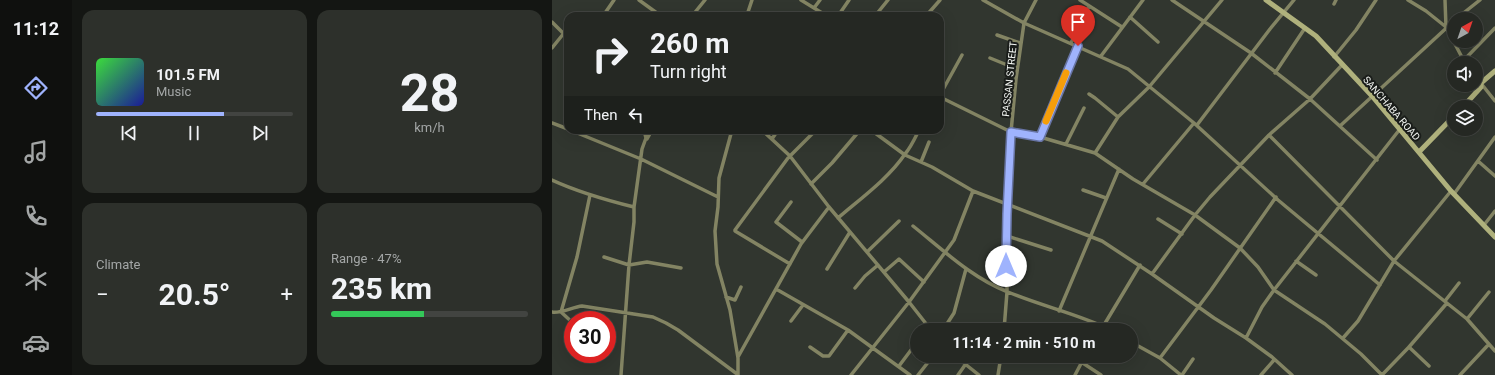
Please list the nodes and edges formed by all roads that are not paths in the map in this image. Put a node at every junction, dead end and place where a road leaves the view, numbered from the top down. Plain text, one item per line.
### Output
1 (614, 0) edge
2 (639, 0) edge
3 (648, 0) edge
4 (705, 0) edge
5 (751, 0) edge
6 (801, 0) edge
7 (820, 0) edge
8 (849, 0) edge
9 (888, 0) edge
10 (940, 0) edge
11 (983, 0) edge
12 (1036, 0) edge
13 (1080, 0) edge
14 (1143, 0) edge
15 (1172, 0) edge
16 (1183, 0) edge
17 (1222, 0) edge
18 (1266, 0) edge
19 (1294, 0) edge
20 (1336, 0) edge
21 (1376, 0) edge
22 (1408, 0) edge
23 (1445, 0) edge
24 (1480, 0) edge
25 (1334, 4) dead end
26 (645, 5) junction
27 (1179, 5) junction
28 (1089, 6) junction
29 (814, 8) junction
30 (607, 12) edge
31 (655, 12) edge
32 (695, 12) edge
33 (747, 12) edge
34 (821, 12) edge
35 (841, 12) edge
36 (878, 12) edge
37 (930, 12) edge
38 (1283, 12) junction
39 (1465, 12) edge
40 (1130, 17) junction
41 (1204, 21) junction
42 (552, 22) edge
43 (1024, 23) junction
44 (1122, 27) junction
45 (1446, 27) junction
46 (1305, 28) junction
47 (1495, 28) edge
48 (564, 33) joint
49 (997, 35) dead end
50 (1158, 42) dead end
51 (1020, 43) junction
52 (1071, 43) junction
53 (1078, 46) junction
54 (552, 48) edge
55 (1251, 53) junction
56 (962, 55) dead end
57 (1101, 56) junction
58 (1461, 56) edge
59 (1469, 56) edge
60 (1334, 57) junction
61 (990, 58) dead end
62 (1342, 65) junction
63 (1017, 69) junction
64 (1495, 71) edge
65 (1275, 73) junction
66 (1483, 81) edge
67 (1483, 86) edge
68 (1149, 87) junction
69 (944, 89) edge
70 (1476, 92) edge
71 (1088, 94) dead end
72 (1372, 96) junction
73 (944, 98) edge
74 (1310, 99) junction
75 (1469, 100) edge
76 (1495, 101) edge
77 (1084, 108) dead end
78 (1118, 116) junction
79 (552, 123) edge
80 (1447, 123) edge
81 (1195, 124) junction
82 (1340, 126) junction
83 (564, 128) edge
84 (1400, 129) junction
85 (1011, 132) junction
86 (1018, 133) junction
87 (579, 134) edge
88 (645, 134) edge
89 (650, 134) edge
90 (731, 134) edge
91 (766, 134) edge
92 (775, 134) edge
93 (812, 134) edge
94 (857, 134) edge
95 (876, 134) edge
96 (917, 134) edge
97 (1269, 135) junction
98 (1495, 137) edge
99 (772, 139) junction
100 (645, 142) junction
101 (929, 142) dead end
102 (1066, 144) junction
103 (1419, 152) junction
104 (1095, 153) junction
105 (905, 155) junction
106 (790, 156) junction
107 (641, 158) junction
108 (1377, 160) junction
109 (1478, 161) junction
110 (920, 162) junction
111 (1240, 165) junction
112 (1119, 169) junction
113 (1495, 176) edge
114 (552, 180) edge
115 (811, 184) junction
116 (1143, 184) junction
117 (1083, 190) dead end
118 (973, 191) junction
119 (1453, 193) junction
120 (590, 195) junction
121 (718, 197) junction
122 (1276, 197) junction
123 (1106, 198) junction
124 (791, 202) dead end
125 (1007, 205) junction
126 (634, 207) junction
127 (829, 207) junction
128 (1340, 207) junction
129 (1495, 210) edge
130 (1195, 215) junction
131 (838, 218) junction
132 (1158, 219) dead end
133 (899, 221) dead end
134 (1484, 224) junction
135 (913, 226) dead end
136 (850, 232) junction
137 (1320, 233) junction
138 (1182, 234) junction
139 (1007, 236) junction
140 (1090, 236) junction
141 (1495, 237) edge
142 (802, 242) junction
143 (1240, 248) junction
144 (1051, 250) dead end
145 (867, 252) junction
146 (945, 252) junction
147 (604, 257) dead end
148 (1296, 261) junction
149 (1394, 261) junction
150 (790, 264) junction
151 (629, 265) junction
152 (878, 265) junction
153 (1140, 266) junction
154 (681, 268) dead end
155 (827, 269) dead end
156 (966, 269) junction
157 (884, 272) junction
158 (1152, 274) junction
159 (1316, 275) dead end
160 (924, 282) junction
161 (1459, 283) dead end
162 (1380, 285) junction
163 (741, 287) dead end
164 (776, 288) junction
165 (855, 288) dead end
166 (1274, 290) junction
167 (1007, 292) junction
168 (1489, 292) dead end
169 (726, 297) junction
170 (909, 302) junction
171 (1446, 302) junction
172 (803, 305) junction
173 (1198, 307) junction
174 (1059, 311) junction
175 (552, 312) edge
176 (561, 312) junction
177 (625, 314) junction
178 (564, 315) edge
179 (1467, 319) junction
180 (791, 321) dead end
181 (925, 323) edge
182 (948, 323) edge
183 (1005, 323) edge
184 (1089, 323) edge
185 (1105, 323) edge
186 (848, 330) junction
187 (1246, 338) junction
188 (1343, 338) junction
189 (1489, 344) junction
190 (1138, 346) edge
191 (810, 347) dead end
192 (873, 347) junction
193 (1409, 347) junction
194 (910, 351) edge
195 (1495, 352) edge
196 (738, 358) junction
197 (1160, 358) junction
198 (1193, 359) dead end
199 (1274, 360) junction
200 (927, 363) edge
201 (1000, 363) edge
202 (1081, 363) edge
203 (1083, 363) edge
204 (965, 365) joint
205 (899, 366) junction
206 (1429, 366) dead end
207 (738, 374) edge
208 (621, 375) edge
209 (851, 375) edge
210 (910, 375) edge
211 (918, 375) edge
212 (958, 375) edge
213 (979, 375) edge
214 (998, 375) edge
215 (1075, 375) edge
216 (1101, 375) edge
217 (1181, 375) edge
218 (1261, 375) edge
219 (1292, 375) edge
220 (1382, 375) edge
221 (1460, 375) edge

1 - 30 street
2 - 26 street
3 - 26 street
4 - 32 street
5 - 33 street
6 - 29 street
7 - 29 street
8 - 35 street
9 - 36 street
10 - 37 street
11 - 43 street
12 - 43 street, PASSAN STREET
13 - 28 street
14 - 40 street
15 - 27 street
16 - 27 street
17 - 41 street
18 - 38 street, SANCHABA ROAD
19 - 38 street
20 - 25 street
21 - 60 street
22 - 45 street
23 - 45 street
24 - 39 street
26 - 31 street
27 - 41 street
28 - 44 street
28 - 52 street
29 - 34 street
38 - 46 street, SANCHABA ROAD
38 - 55 street
40 - 44 street
40 - 50 street
41 - 55 street
41 - 68 street
42 - 48 street
43 - 51 street, PASSAN STREET
43 - 52 street
44 - 57 street
45 - 58 street
45 - 72 street
46 - 60 street, SANCHABA ROAD
46 - 65 street
47 - 59 street
48 - 54 street
49 - 51 street
51 - 63 street, PASSAN STREET
52 - 53 street
53 - 57 street
53 - 86 street
55 - 65 street
55 - 81 street
56 - 69 street
57 - 68 street
60 - 62 street, SANCHABA ROAD
61 - 63 street
62 - 72 street, SANCHABA ROAD
62 - 74 street
63 - 85 street, PASSAN STREET
64 - 66 street
65 - 74 street
67 - 76 street
68 - 78 street
68 - 81 street
70 - 75 street
71 - 78 street
72 - 82 street
72 - 84 street, SANCHABA ROAD
73 - 85 street
74 - 82 street
74 - 97 street
77 - 102 street
78 - 104 street
79 - 83 street
80 - 103 street
81 - 111 street
81 - 116 street
82 - 108 street
84 - 103 street, SANCHABA ROAD
84 - 108 street
85 - 86 street
85 - 125 street, PASSAN STREET
86 - 102 street
87 - 107 street
88 - 100 street
89 - 100 street
90 - 121 street
91 - 99 street
92 - 99 street
93 - 106 street
94 - 115 street
95 - 105 street
96 - 105 street
97 - 111 street
97 - 128 street
98 - 109 street
99 - 106 street
100 - 107 street
101 - 110 street
102 - 104 street
103 - 119 street, SANCHABA ROAD
104 - 112 street
105 - 110 street
105 - 131 street
106 - 115 street
106 - 150 street
107 - 121 street
107 - 126 street
108 - 128 street
109 - 113 street
109 - 119 street
110 - 118 street
111 - 122 street
111 - 130 street
112 - 116 street
112 - 123 street
114 - 120 street
115 - 127 street
116 - 130 street
117 - 123 street
118 - 125 street
118 - 146 street
119 - 134 street, SANCHABA ROAD
119 - 149 street
120 - 126 street
120 - 176 street
121 - 169 street
122 - 137 street
122 - 143 street
123 - 140 street
124 - 142 street
125 - 139 street, PASSAN STREET
125 - 140 street
126 - 151 street
127 - 131 street
127 - 142 street
128 - 137 street
128 - 149 street
129 - 134 street
130 - 138 street
130 - 143 street
131 - 136 street
132 - 138 street
133 - 145 street
134 - 141 street, SANCHABA ROAD
135 - 146 street
136 - 145 street
136 - 155 street
137 - 148 street
137 - 162 street
138 - 158 street
139 - 144 street
139 - 167 street, PASSAN STREET
140 - 153 street
140 - 174 street
142 - 150 street
143 - 166 street
143 - 173 street
145 - 152 street
146 - 156 street
146 - 160 street
147 - 151 street
148 - 159 street
148 - 166 street
149 - 162 street
149 - 171 street
150 - 164 street
151 - 154 street
151 - 177 street
152 - 157 street
152 - 165 street
153 - 158 street
153 - 185 street
156 - 167 street
156 - 182 street
157 - 160 street
157 - 170 street
158 - 173 street
160 - 170 street
161 - 171 street
162 - 188 street
163 - 169 street
164 - 172 street
164 - 196 street
166 - 187 street
166 - 188 street
167 - 174 street
167 - 183 street, PASSAN STREET
168 - 179 street
169 - 196 street
170 - 181 street
170 - 192 street
171 - 179 street
171 - 193 street
172 - 180 street
172 - 186 street
173 - 187 street
173 - 197 street
174 - 184 street
175 - 176 street
176 - 177 street
176 - 178 street
177 - 207 street
177 - 208 street
179 - 189 street
186 - 191 street
186 - 192 street
187 - 199 street
188 - 220 street
189 - 195 street
189 - 221 street
190 - 197 street
192 - 205 street
192 - 209 street
193 - 206 street
193 - 220 street
194 - 205 street
196 - 207 street
197 - 217 street
198 - 217 street
199 - 218 street
199 - 219 street
200 - 211 street
201 - 214 street
202 - 215 street
203 - 216 street
204 - 212 street
204 - 213 street
205 - 210 street

